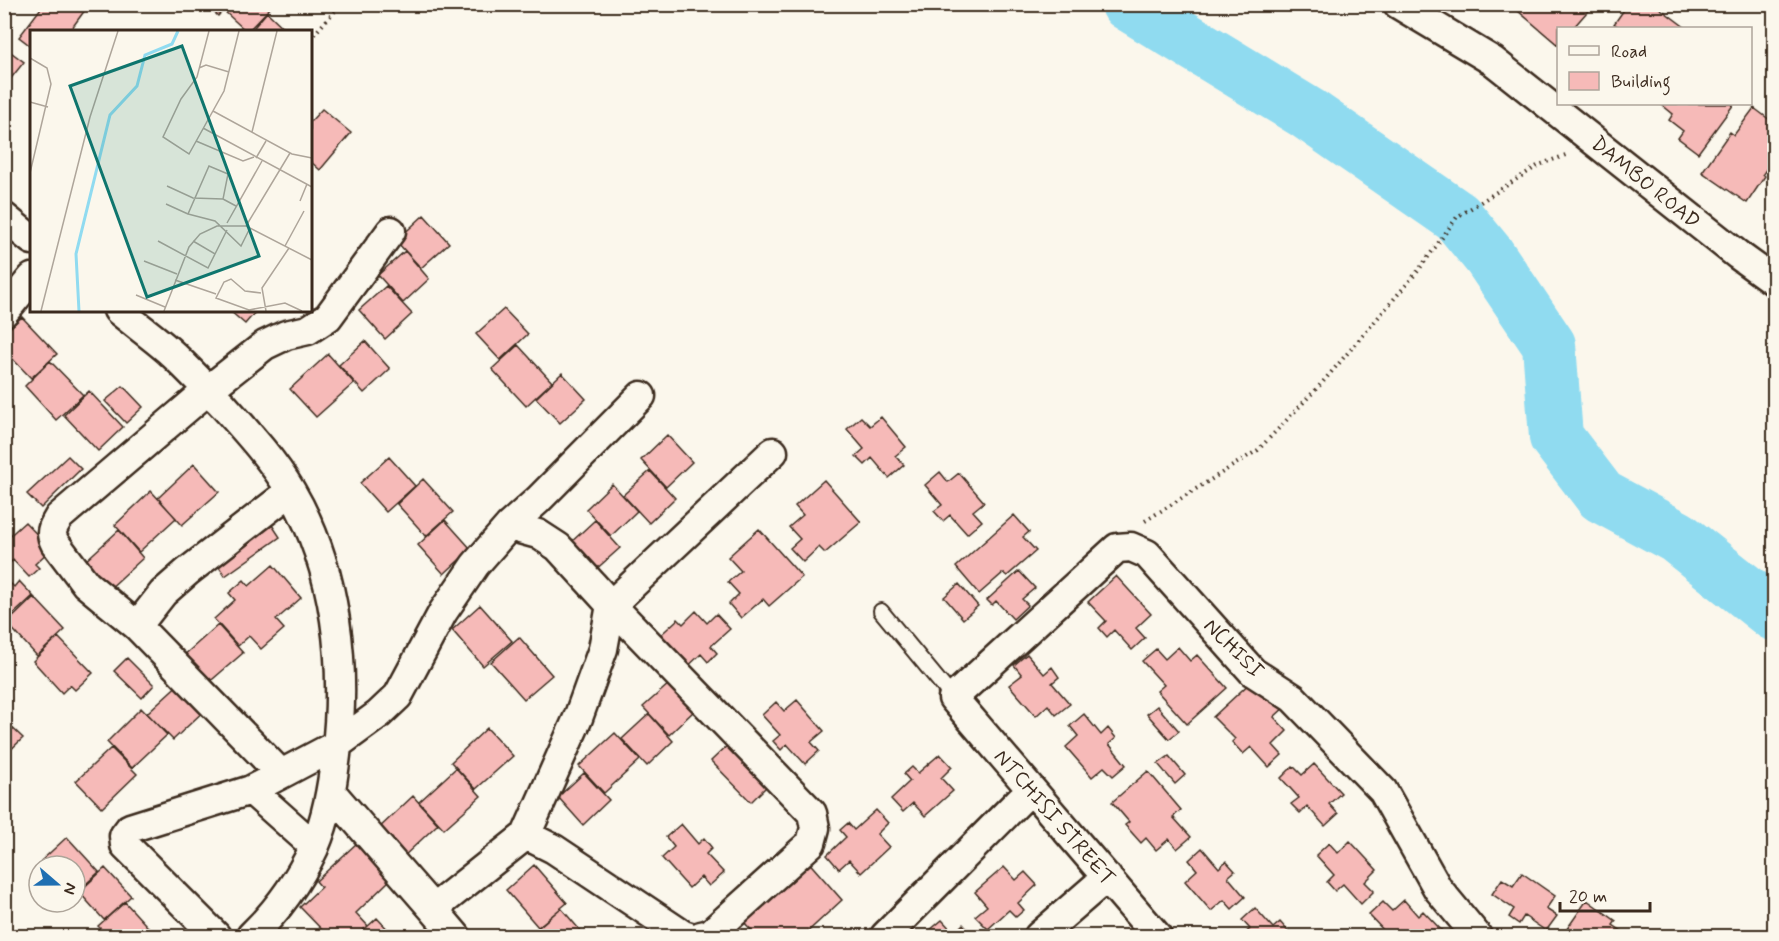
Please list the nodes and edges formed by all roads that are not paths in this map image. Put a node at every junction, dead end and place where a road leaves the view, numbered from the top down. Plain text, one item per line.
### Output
1 (1398, 4) edge
2 (4, 217) edge
3 (391, 231) dead end
4 (30, 238) edge
5 (30, 280) edge
6 (1774, 281) edge
7 (4, 312) edge
8 (121, 312) edge
9 (208, 390) junction
10 (640, 396) dead end
11 (773, 452) dead end
12 (291, 490) junction
13 (509, 526) junction
14 (611, 605) junction
15 (881, 611) dead end
16 (137, 626) junction
17 (953, 698) junction
18 (338, 744) junction
19 (281, 774) junction
20 (1031, 789) junction
21 (251, 790) junction
22 (332, 793) junction
23 (526, 835) junction
24 (314, 846) junction
25 (1107, 877) junction
26 (433, 909) junction
27 (259, 933) edge
28 (216, 936) edge
29 (456, 936) edge
30 (687, 936) edge
31 (701, 936) edge
32 (885, 936) edge
33 (1039, 936) edge
34 (1157, 936) edge
35 (1477, 936) edge

1 - 6 street, DAMBO ROAD
2 - 4 street
3 - 9 street
5 - 7 street
8 - 9 street
9 - 12 street
9 - 16 street
10 - 13 street
11 - 14 street
12 - 16 street
12 - 18 street
13 - 14 street
13 - 18 street
14 - 23 street
14 - 31 street
15 - 17 lane
16 - 19 street
17 - 20 street, NTCHISI STREET
17 - 35 street, NCHISI
18 - 19 street
18 - 22 street
19 - 21 street
20 - 25 street, NTCHISI STREET
20 - 32 street
21 - 24 street
21 - 28 street
22 - 24 street
22 - 26 street
23 - 26 street
23 - 30 street
24 - 27 street
25 - 33 street
25 - 34 street, NTCHISI STREET
26 - 29 street

